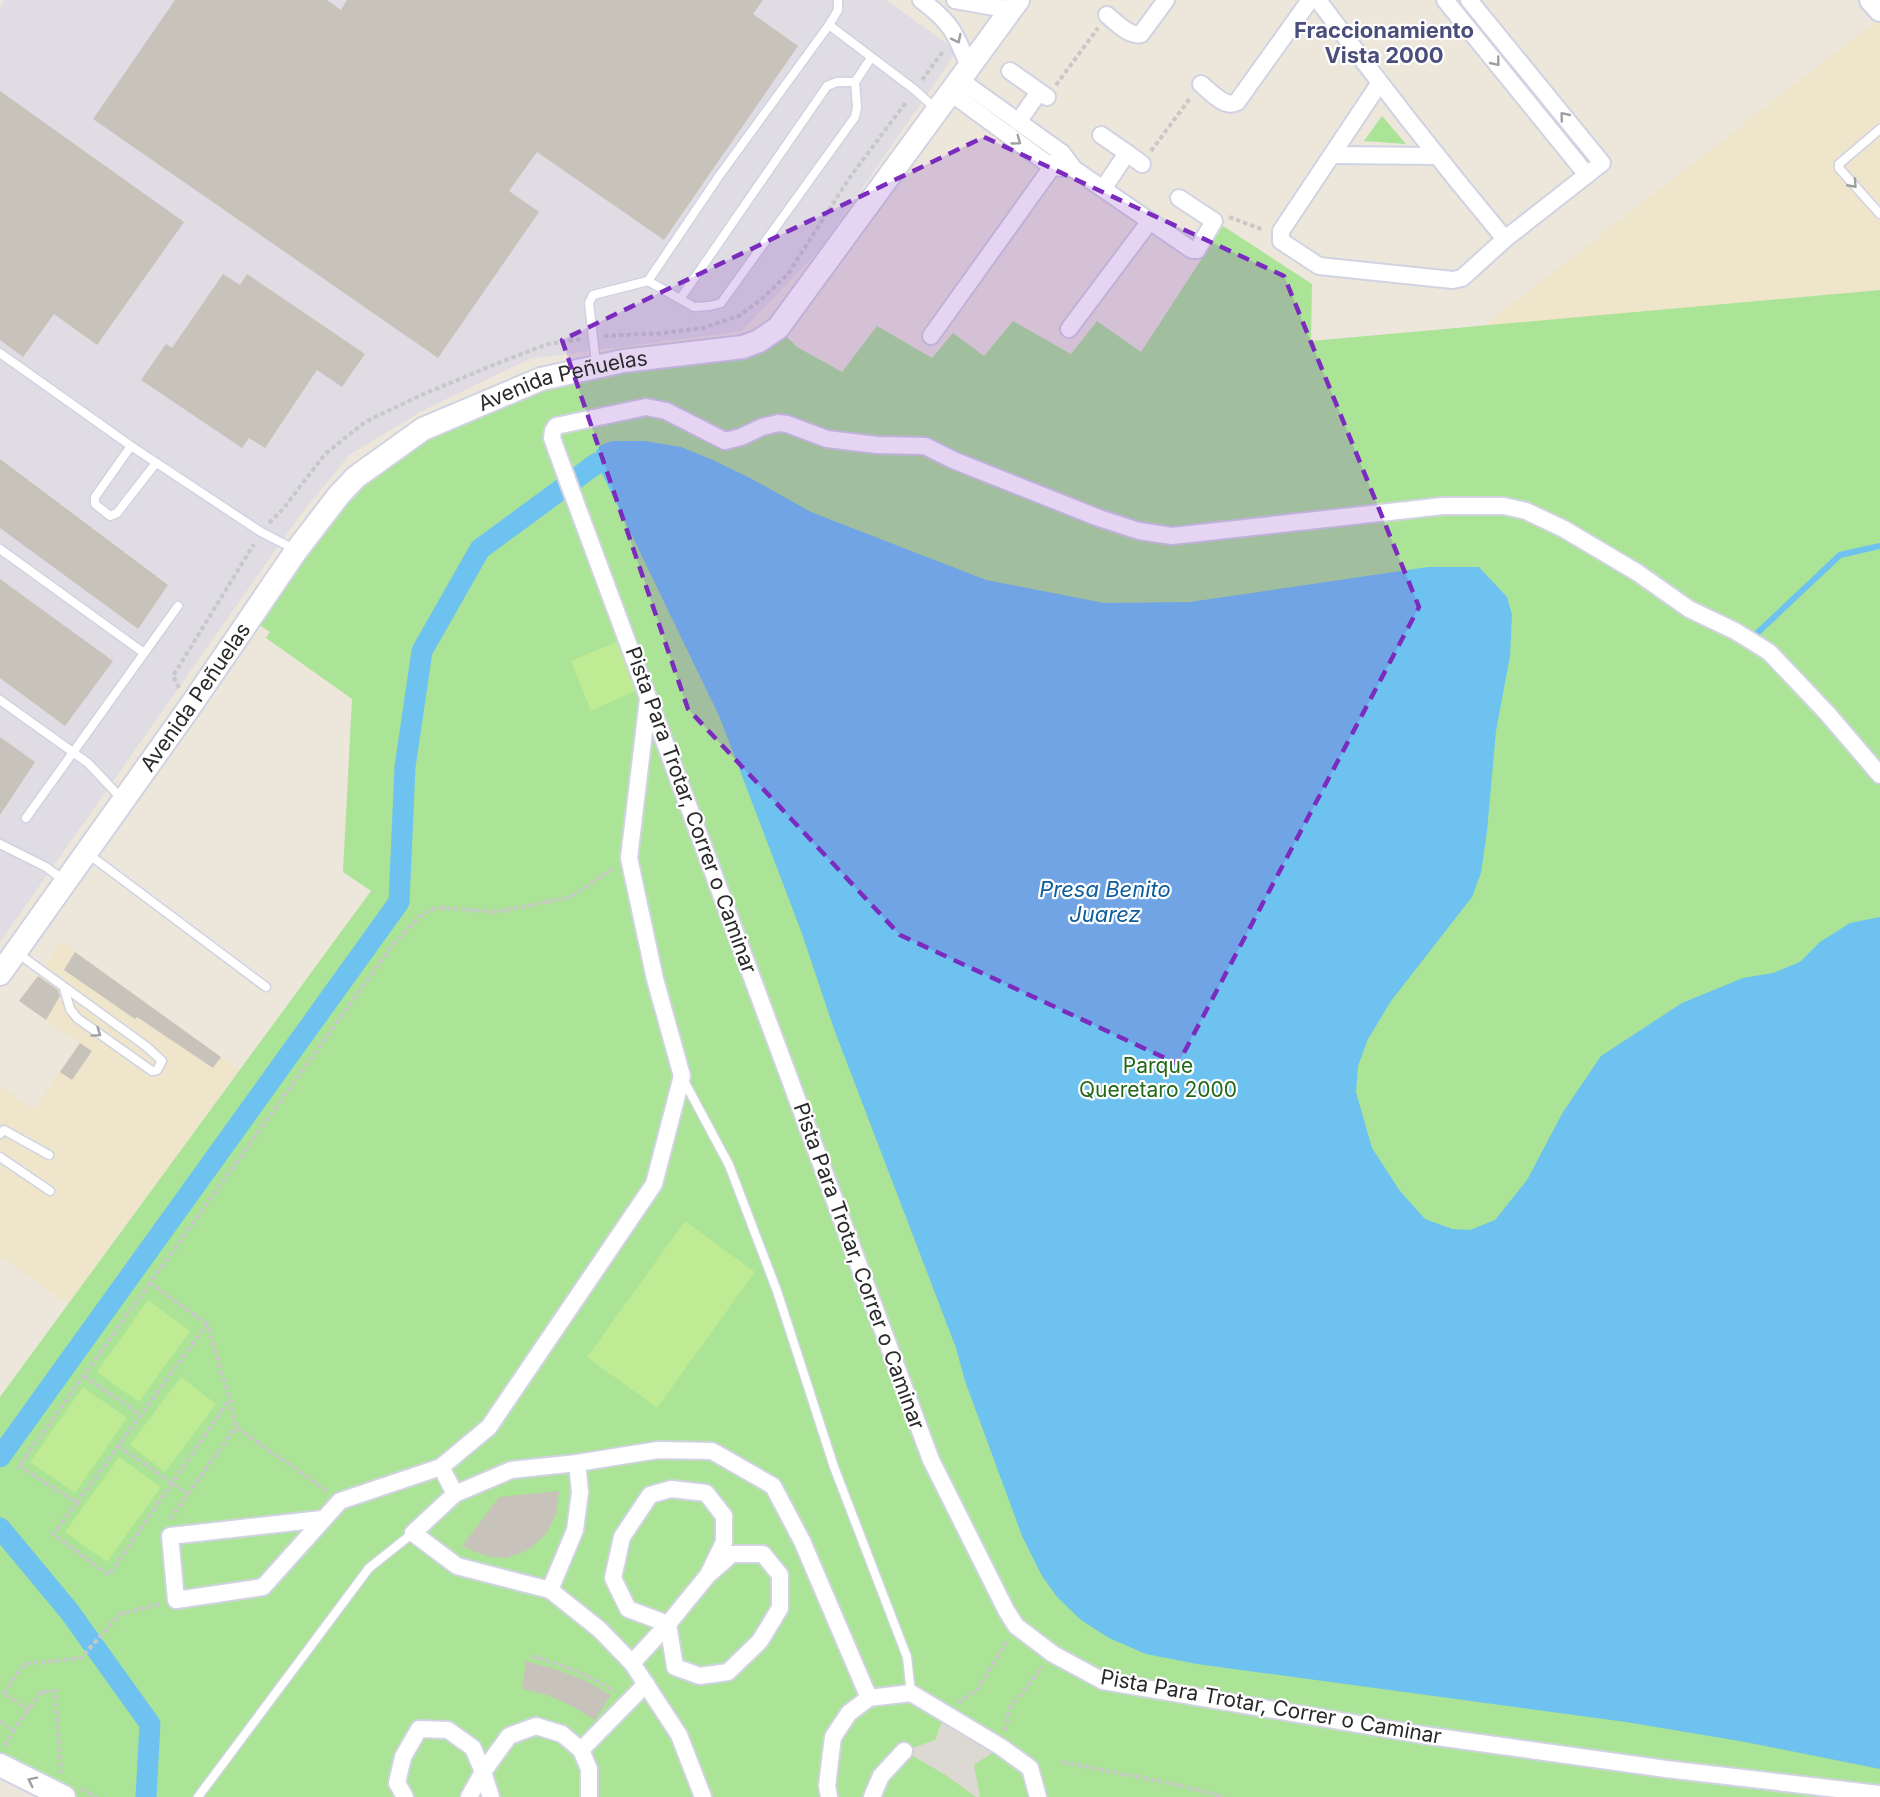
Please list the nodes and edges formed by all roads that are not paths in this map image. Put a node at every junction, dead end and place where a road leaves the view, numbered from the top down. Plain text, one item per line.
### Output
1 (838, 0) edge
2 (921, 0) edge
3 (955, 0) edge
4 (1166, 0) edge
5 (1310, 0) edge
6 (1318, 0) edge
7 (1445, 0) edge
8 (1469, 0) edge
9 (1871, 0) edge
10 (1010, 3) edge
11 (1880, 10) edge
12 (1107, 15) road end
13 (829, 26) junction
14 (871, 58) junction
15 (1525, 69) junction
16 (1010, 71) dead end
17 (1511, 80) junction
18 (855, 82) junction
19 (1201, 84) road end
20 (1379, 84) junction
21 (954, 87) junction
22 (1018, 122) junction
23 (1880, 129) edge
24 (1101, 135) dead end
25 (1127, 153) junction
26 (1332, 155) junction
27 (1436, 156) junction
28 (1057, 160) junction
29 (1142, 164) road end
30 (1587, 175) junction
31 (1103, 189) junction
32 (1179, 198) dead end
33 (1880, 214) edge
34 (1150, 221) junction
35 (1505, 238) junction
36 (648, 281) junction
37 (680, 299) junction
38 (1069, 329) dead end
39 (931, 336) dead end
40 (0, 352) edge
41 (596, 366) junction
42 (131, 446) junction
43 (156, 463) junction
44 (0, 549) edge
45 (296, 551) junction
46 (178, 606) dead end
47 (144, 653) junction
48 (648, 696) junction
49 (0, 700) edge
50 (73, 753) junction
51 (1880, 775) edge
52 (123, 800) junction
53 (26, 818) dead end
54 (0, 844) edge
55 (88, 850) junction
56 (66, 881) junction
57 (6, 962) edge
58 (266, 987) dead end
59 (64, 988) junction
60 (682, 1076) junction
61 (1, 1131) edge
62 (49, 1155) dead end
63 (0, 1157) edge
64 (50, 1191) dead end
65 (576, 1462) junction
66 (441, 1467) junction
67 (455, 1494) junction
68 (322, 1519) junction
69 (413, 1533) junction
70 (708, 1575) junction
71 (550, 1590) junction
72 (668, 1624) junction
73 (632, 1663) junction
74 (646, 1684) junction
75 (911, 1692) junction
76 (869, 1698) junction
77 (581, 1750) junction
78 (904, 1752) dead end
79 (1, 1758) edge
80 (483, 1772) junction
81 (63, 1788) edge
82 (1880, 1794) edge
83 (198, 1797) edge
84 (405, 1797) edge
85 (469, 1797) edge
86 (491, 1797) edge
87 (589, 1797) edge
88 (703, 1797) edge
89 (829, 1797) edge
90 (872, 1797) edge
91 (1038, 1797) edge

1 - 13 lane
2 -> 21 street
3 - 10 street
4 - 12 street
5 - 19 street
6 - 20 street
7 -> 17 street
8 - 15 street
9 - 11 street
10 - 21 street, Avenida Peñuelas
13 - 14 lane
13 - 36 lane
14 - 18 lane
14 - 21 lane
15 - 17 street
30 -> 15 street
16 - 22 street
17 - 30 street
18 - 37 lane
18 - 37 lane
20 - 26 street
20 - 27 street
21 - 22 street
21 -> 28 street
21 - 41 street, Avenida Peñuelas
22 - 28 street
23 -> 33 lane
24 - 25 street
25 - 29 street
25 - 31 street
26 - 27 street
26 - 35 street
27 - 35 street
28 - 31 street
28 - 39 street
30 - 35 street
31 - 34 street
32 - 34 street
34 - 38 street
36 - 37 lane
36 - 41 lane
40 - 42 lane
41 - 45 street, Avenida Peñuelas
42 - 43 lane
42 - 43 lane
43 - 45 lane
44 - 47 lane
45 - 52 street, Avenida Peñuelas
46 - 47 lane
47 - 50 lane
48 - 51 street, Pista Para Trotar, Correr o Caminar
48 - 60 street
48 - 82 street, Pista Para Trotar, Correr o Caminar
49 - 50 lane
50 - 52 lane
50 - 53 lane
52 - 55 street, Avenida Peñuelas
54 - 56 lane
55 - 56 street, Avenida Peñuelas
55 - 58 lane
56 - 57 street, Avenida Peñuelas
57 - 59 lane
59 -> 59 lane
60 - 66 street
60 - 75 lane
61 - 62 lane
63 - 64 lane
65 - 67 street
65 - 71 street
65 - 76 street
66 - 67 street
66 - 68 street
67 - 69 street
68 - 68 street
69 - 71 street
69 - 83 lane
70 - 72 street
70 - 72 street
70 - 72 street
71 - 73 street
72 - 73 street
73 - 74 street
74 - 77 street
74 - 88 street
75 - 76 street
75 - 91 street
76 - 89 street
77 - 80 street
77 - 87 street
78 - 90 street
81 -> 79 street
80 - 84 street
80 - 85 street
80 - 86 street

